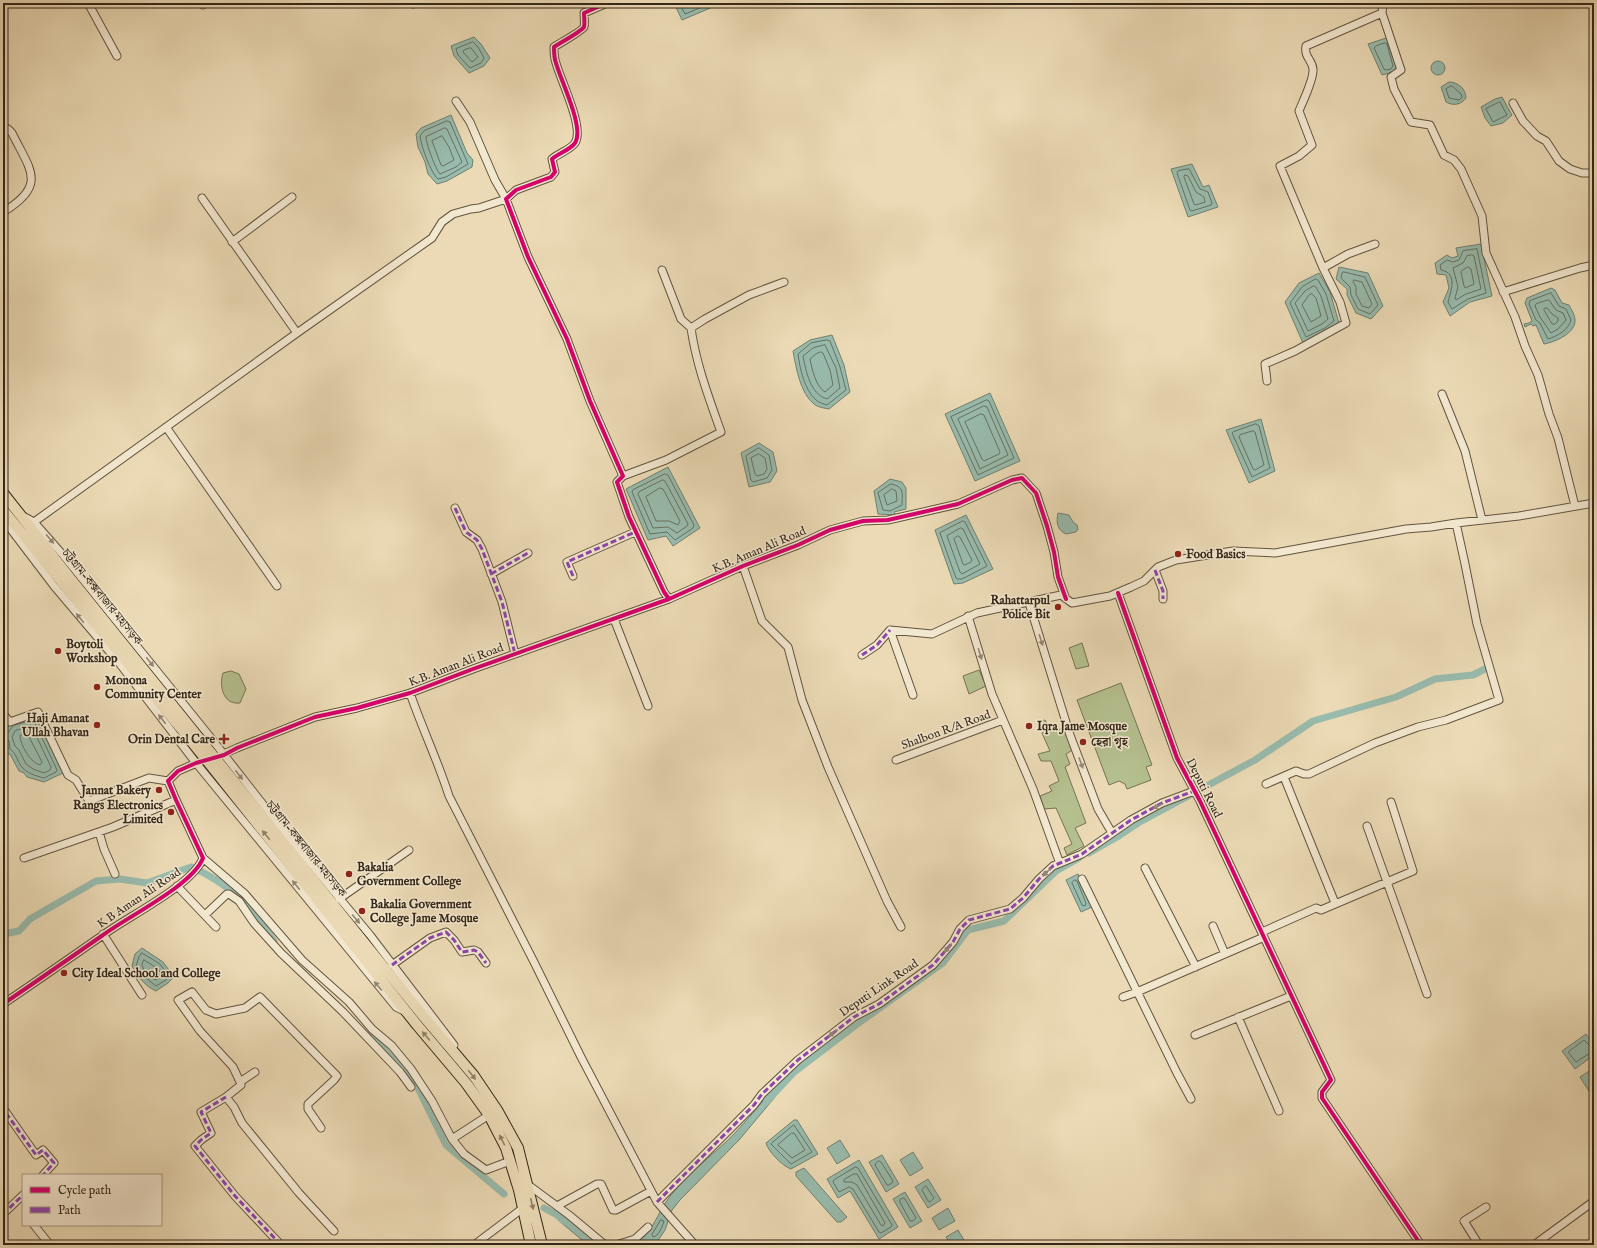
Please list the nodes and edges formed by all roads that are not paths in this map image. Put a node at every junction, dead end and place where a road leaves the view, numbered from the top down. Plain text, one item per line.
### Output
1 (88, 3) edge
2 (607, 3) edge
3 (1383, 3) edge
4 (1382, 13) junction
5 (117, 56) dead end
6 (456, 101) dead end
7 (1514, 103) dead end
8 (3, 127) edge
9 (1593, 173) edge
10 (1594, 181) edge
11 (292, 197) dead end
12 (202, 198) dead end
13 (506, 199) junction
14 (3, 212) edge
15 (232, 242) junction
16 (1375, 244) dead end
17 (1594, 265) edge
18 (1323, 268) junction
19 (662, 270) dead end
20 (784, 282) dead end
21 (1503, 292) junction
22 (691, 328) junction
23 (297, 333) junction
24 (1267, 381) dead end
25 (1442, 394) dead end
26 (166, 427) junction
27 (623, 476) junction
28 (3, 493) edge
29 (1594, 503) edge
30 (1575, 506) junction
31 (455, 508) dead end
32 (3, 510) edge
33 (21, 515) junction
34 (3, 519) edge
35 (1482, 520) junction
36 (34, 522) junction
37 (1456, 523) junction
38 (635, 532) junction
39 (528, 553) dead end
40 (743, 566) junction
41 (1155, 570) junction
42 (491, 574) junction
43 (573, 576) dead end
44 (277, 586) dead end
45 (1118, 593) junction
46 (669, 599) junction
47 (1066, 599) junction
48 (1164, 599) dead end
49 (1029, 603) junction
50 (968, 616) junction
51 (614, 619) junction
52 (890, 630) junction
53 (515, 654) junction
54 (862, 655) dead end
55 (410, 693) junction
56 (913, 695) dead end
57 (648, 706) dead end
58 (3, 714) edge
59 (1003, 720) junction
60 (222, 756) junction
61 (896, 760) dead end
62 (199, 762) junction
63 (1284, 776) junction
64 (168, 781) junction
65 (1266, 784) dead end
66 (1194, 791) junction
67 (176, 800) junction
68 (1391, 802) dead end
69 (1367, 826) dead end
70 (99, 832) junction
71 (1112, 833) junction
72 (409, 850) dead end
73 (24, 858) dead end
74 (202, 861) junction
75 (1059, 861) dead end
76 (1145, 868) dead end
77 (115, 874) dead end
78 (1082, 879) dead end
79 (1387, 882) junction
80 (177, 886) junction
81 (339, 899) junction
82 (1335, 903) junction
83 (205, 916) junction
84 (1213, 926) dead end
85 (901, 927) dead end
86 (216, 928) dead end
87 (104, 934) junction
88 (1263, 934) junction
89 (1225, 954) junction
90 (486, 963) dead end
91 (392, 965) junction
92 (1196, 966) junction
93 (1137, 992) junction
94 (1427, 994) dead end
95 (142, 995) dead end
96 (1122, 996) dead end
97 (1291, 996) junction
98 (3, 1004) edge
99 (406, 1011) junction
100 (1238, 1017) junction
101 (1195, 1035) dead end
102 (456, 1060) junction
103 (255, 1072) dead end
104 (240, 1082) junction
105 (410, 1088) dead end
106 (226, 1097) junction
107 (1191, 1099) dead end
108 (3, 1108) edge
109 (1279, 1111) dead end
110 (490, 1115) junction
111 (321, 1128) dead end
112 (452, 1139) junction
113 (510, 1161) junction
114 (45, 1174) edge
115 (527, 1184) junction
116 (651, 1191) junction
117 (22, 1196) edge
118 (659, 1204) junction
119 (1593, 1205) edge
120 (557, 1206) junction
121 (1486, 1207) dead end
122 (523, 1208) junction
123 (3, 1214) edge
124 (35, 1226) edge
125 (648, 1227) dead end
126 (334, 1231) dead end
127 (3, 1242) edge
128 (5, 1245) edge
129 (50, 1245) edge
130 (281, 1245) edge
131 (474, 1245) edge
132 (531, 1245) edge
133 (542, 1245) edge
134 (605, 1245) edge
135 (616, 1245) edge
136 (695, 1245) edge
137 (1421, 1245) edge
138 (1479, 1245) edge
139 (1534, 1245) edge

1 - 5 street
2 - 13 street
3 - 4 street
4 - 18 street
4 - 21 street
6 - 13 street
7 - 9 street
8 - 14 street
9 - 10 street
11 - 15 street
12 - 15 street
13 - 23 street
13 - 27 street
15 - 23 street
16 - 18 street
17 - 21 street
18 - 24 street
19 - 22 street
20 - 22 street
21 - 30 street
22 - 27 street
23 - 26 street
25 - 35 street
26 - 36 street
26 - 44 street
27 - 38 street
28 - 33 highway, চট্টগ্রাম-কক্সবাজার মহাসড়ক
29 - 30 street
30 - 35 street
31 - 42 street
99 -> 32 highway, চট্টগ্রাম-কক্সবাজার মহাসড়ক
33 - 36 street
33 - 102 highway, চট্টগ্রাম-কক্সবাজার মহাসড়ক
62 -> 34 street
35 - 37 street
36 -> 60 street
37 - 41 street
37 - 63 street
38 - 43 street
38 - 46 street
39 - 42 street
40 - 46 street, K.B. Aman Ali Road
40 - 47 street, K.B. Aman Ali Road
40 - 85 street
41 - 45 street
41 - 48 street
42 - 53 street
45 - 47 street
45 - 66 street, Deputi Road
46 - 51 street, K.B. Aman Ali Road
47 - 49 street
49 - 50 street
49 -> 71 street
50 - 52 street
50 -> 59 street
51 - 53 street, K.B. Aman Ali Road
51 - 57 street
52 - 54 street
52 - 56 street
53 - 55 street, K.B. Aman Ali Road
55 - 60 street, K.B. Aman Ali Road
55 - 116 street
58 - 64 street
59 - 61 street, Shalbon R/A Road
59 - 75 street
60 -> 81 street
62 - 64 street
99 -> 62 street
63 - 65 street
63 - 82 street
64 - 67 street
66 -> 71 street, Deputi Link Road
66 - 88 street, Deputi Road
67 - 70 street
67 - 74 street
68 - 79 street
69 - 79 street
70 - 73 street
70 - 77 street
71 -> 118 street, Deputi Link Road
72 - 81 street
74 - 80 street, K B Aman Ali Road
74 - 112 street
76 - 92 street
78 - 93 street
79 - 82 street
79 - 94 street
80 - 83 street
80 - 87 street, K B Aman Ali Road
81 -> 91 street
82 - 88 street
83 - 86 street
83 - 105 street
84 - 89 street
87 - 95 street
87 - 98 street, K B Aman Ali Road
88 - 89 street
88 - 97 street, Deputi Road
89 - 92 street
90 - 91 street
91 - 102 street
92 - 93 street
93 - 96 street
93 - 107 street
97 - 100 street
97 - 137 street, Deputi Road
102 -> 99 highway, চট্টগ্রাম-কক্সবাজার মহাসড়ক
100 - 101 street
100 - 109 street
102 - 110 highway, চট্টগ্রাম-কক্সবাজার মহাসড়ক
102 -> 115 highway, চট্টগ্রাম-কক্সবাজার মহাসড়ক
103 - 104 street
104 - 106 street
104 - 111 street
106 - 126 street
106 - 130 street
108 - 114 street
110 - 112 street
113 -> 110 highway, চট্টগ্রাম-কক্সবাজার মহাসড়ক
112 - 113 street
113 - 122 highway, চট্টগ্রাম-কক্সবাজার মহাসড়ক
115 - 120 street
115 -> 133 highway, চট্টগ্রাম-কক্সবাজার মহাসড়ক
116 - 118 street
116 - 120 street
117 - 123 street
118 - 136 street
119 - 139 street
120 - 134 street
121 - 138 street
122 - 131 street
122 - 132 highway, চট্টগ্রাম-কক্সবাজার মহাসড়ক
124 - 129 street
125 - 135 street
127 - 128 street

